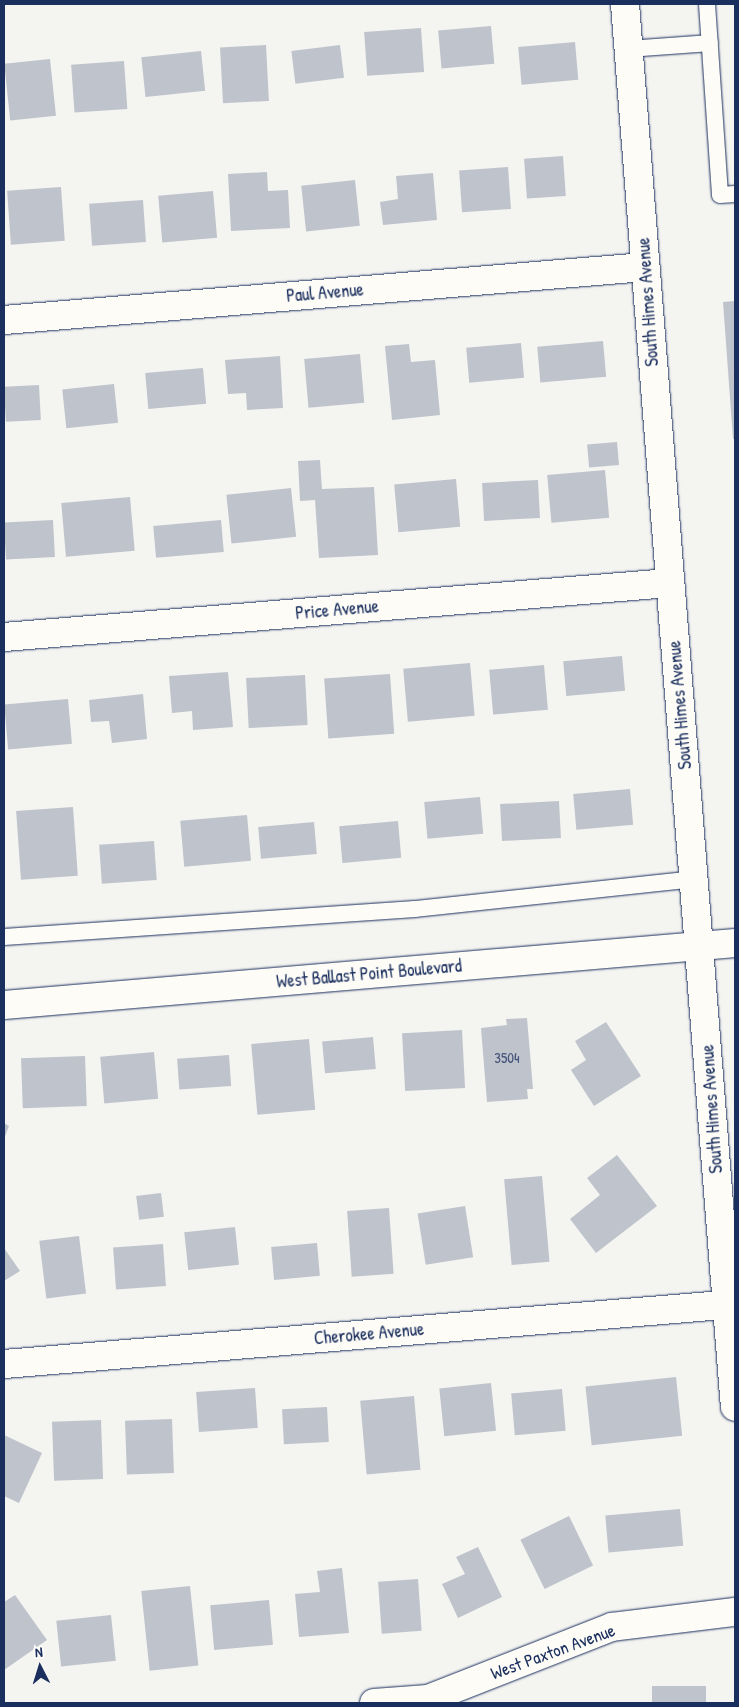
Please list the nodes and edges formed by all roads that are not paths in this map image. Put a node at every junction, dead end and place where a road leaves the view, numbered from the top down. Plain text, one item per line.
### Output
1 (625, 4) edge
2 (707, 4) edge
3 (710, 43) junction
4 (629, 49) junction
5 (735, 194) edge
6 (645, 266) junction
7 (4, 320) edge
8 (670, 582) junction
9 (4, 637) edge
10 (694, 879) junction
11 (4, 938) edge
12 (735, 943) edge
13 (699, 946) junction
14 (4, 1005) edge
15 (731, 1304) edge
16 (4, 1364) edge
17 (735, 1407) edge
18 (735, 1612) edge
19 (374, 1703) edge

1 - 4 street, South Himes Avenue
2 - 3 lane
3 - 4 lane
3 - 5 lane
4 - 6 street, South Himes Avenue
6 - 7 street, Paul Avenue
6 - 8 street, South Himes Avenue
8 - 9 street, Price Avenue
8 - 10 street, South Himes Avenue
10 - 11 lane
10 - 13 street, South Himes Avenue
12 - 13 street, West Ballast Point Boulevard
13 - 14 street, West Ballast Point Boulevard
13 - 15 street, South Himes Avenue
15 - 16 street, Cherokee Avenue
15 - 17 street, South Himes Avenue
18 - 19 street, West Paxton Avenue

